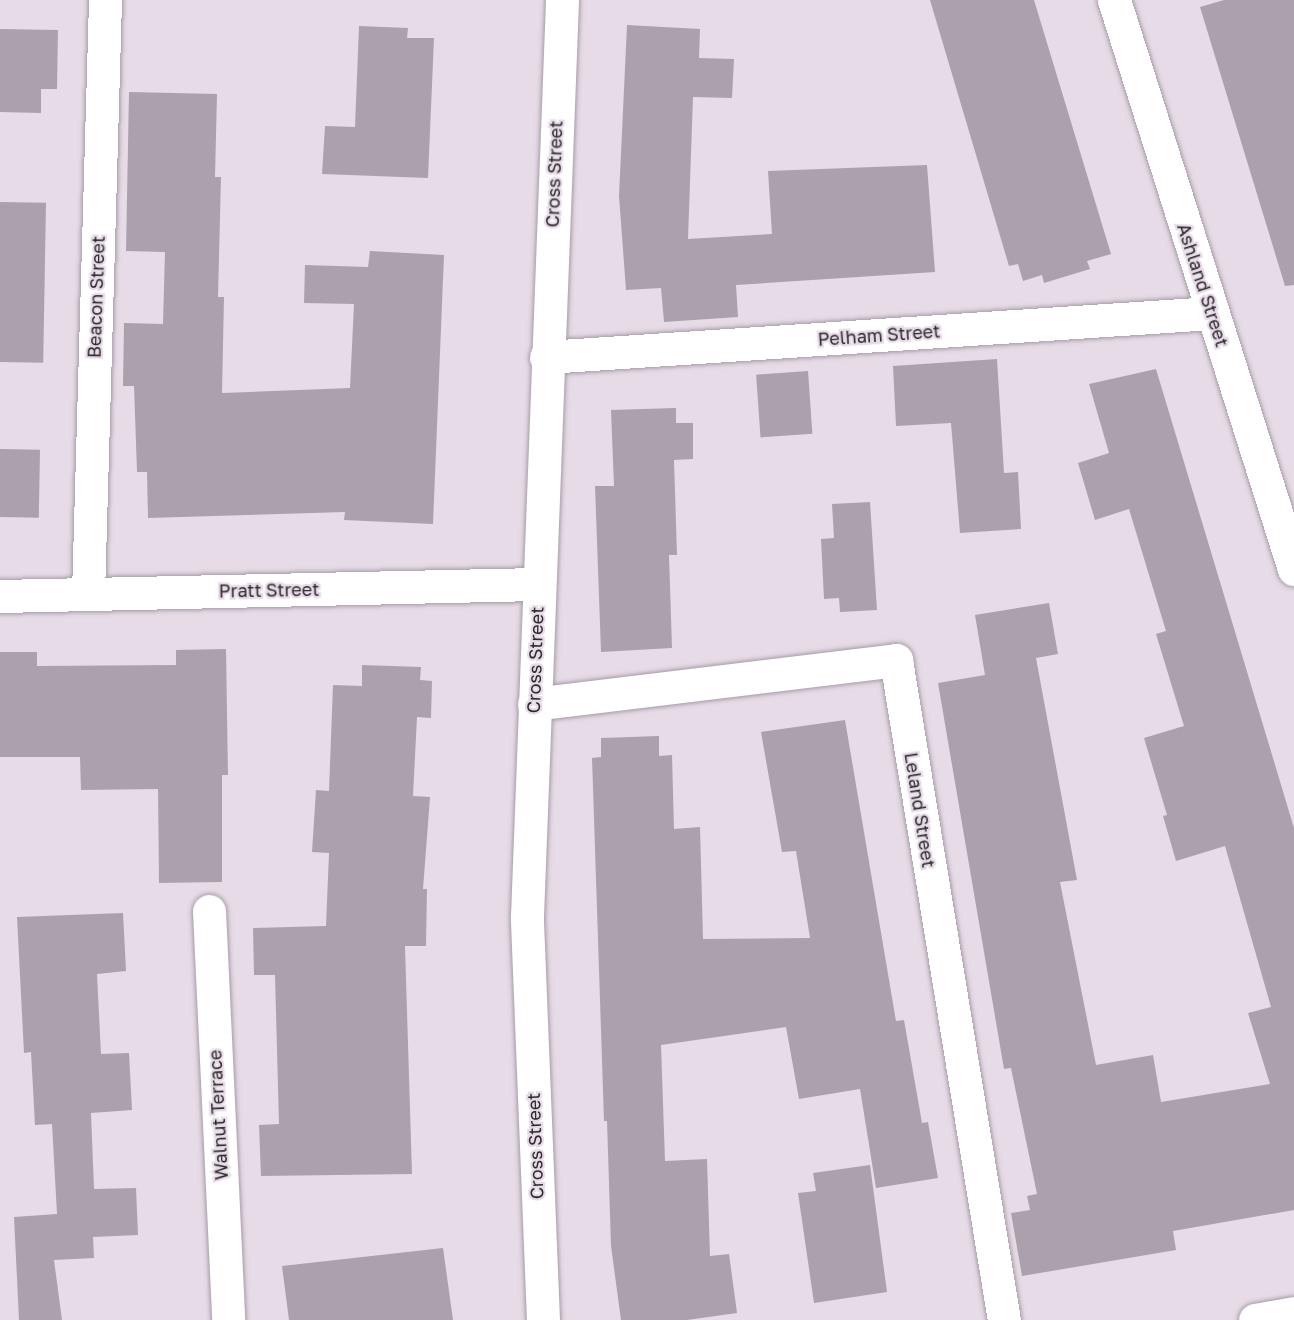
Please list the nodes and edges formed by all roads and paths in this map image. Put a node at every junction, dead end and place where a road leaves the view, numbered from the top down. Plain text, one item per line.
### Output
1 (105, 0) edge
2 (562, 0) edge
3 (1113, 0) edge
4 (1212, 313) junction
5 (546, 357) junction
6 (1291, 549) edge
7 (537, 584) junction
8 (88, 594) junction
9 (0, 596) edge
10 (534, 704) junction
11 (209, 911) dead end
12 (1294, 1313) edge
13 (228, 1320) edge
14 (543, 1320) edge
15 (1004, 1320) edge
16 (1255, 1320) edge

1 - 8 street, Beacon Street
2 - 5 street, Cross Street
3 - 4 street, Ashland Street
4 - 5 street, Pelham Street
4 - 6 street, Ashland Street
5 - 7 street, Cross Street
7 - 8 street, Pratt Street
7 - 10 street, Cross Street
8 - 9 street, Pratt Street
10 - 14 street, Cross Street
10 - 15 street, Leland Street
11 - 13 street, Walnut Terrace
12 - 16 street

